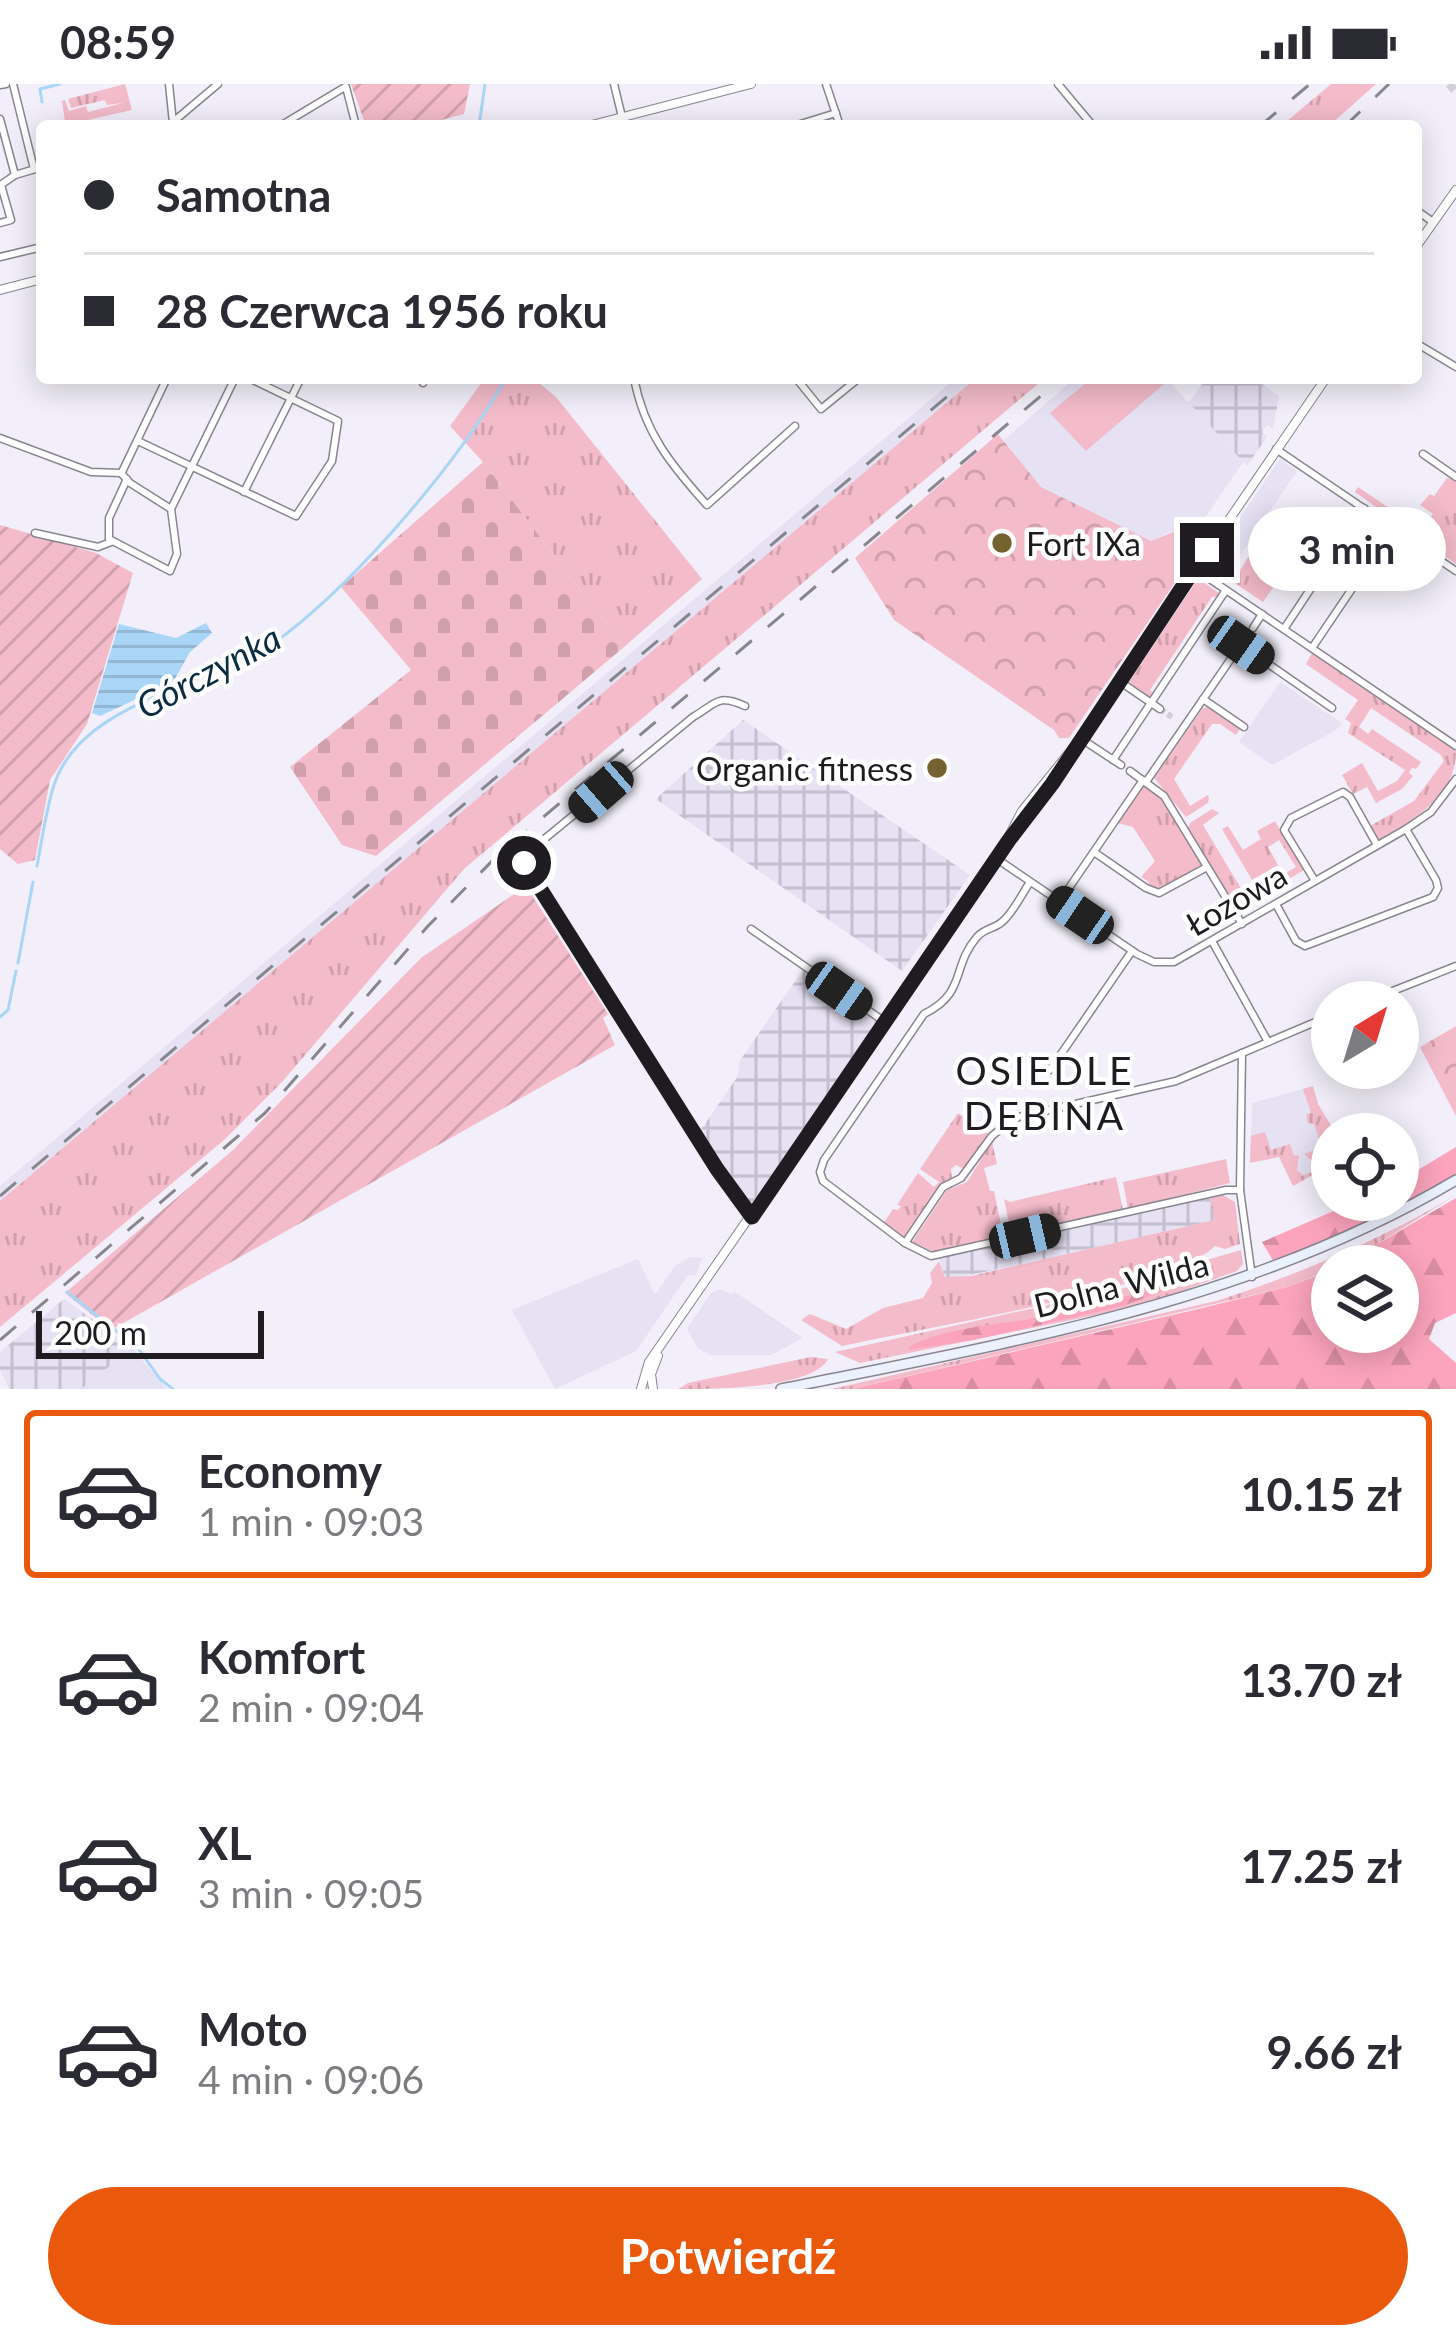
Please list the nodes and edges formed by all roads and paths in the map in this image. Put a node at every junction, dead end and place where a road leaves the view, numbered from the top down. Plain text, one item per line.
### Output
1 (6, 84) edge
2 (169, 84) edge
3 (218, 84) edge
4 (614, 84) edge
5 (751, 84) edge
6 (826, 84) edge
7 (1058, 84) edge
8 (345, 86) edge
9 (836, 113) junction
10 (622, 117) junction
11 (0, 119) edge
12 (174, 120) edge
13 (178, 120) edge
14 (290, 120) edge
15 (354, 120) edge
16 (610, 120) edge
17 (813, 120) edge
18 (838, 120) edge
19 (1088, 120) edge
20 (36, 160) edge
21 (36, 171) edge
22 (16, 175) junction
23 (2, 181) edge
24 (1456, 190) edge
25 (3, 204) edge
26 (1422, 214) edge
27 (1433, 222) junction
28 (0, 223) edge
29 (1422, 238) edge
30 (36, 248) edge
31 (0, 257) edge
32 (36, 281) edge
33 (0, 290) edge
34 (1422, 347) edge
35 (1456, 368) edge
36 (163, 384) edge
37 (232, 384) edge
38 (262, 384) edge
39 (298, 384) edge
40 (635, 384) edge
41 (801, 384) edge
42 (852, 384) edge
43 (1322, 384) edge
44 (292, 398) junction
45 (795, 426) dead end
46 (0, 438) edge
47 (138, 441) junction
48 (1276, 449) junction
49 (1423, 454) dead end
50 (194, 468) junction
51 (124, 476) junction
52 (1456, 477) edge
53 (244, 492) junction
54 (1364, 508) junction
55 (171, 509) junction
56 (1393, 528) junction
57 (35, 533) dead end
58 (111, 542) junction
59 (1195, 569) junction
60 (1456, 571) edge
61 (1226, 590) junction
62 (1262, 614) junction
63 (1284, 629) junction
64 (1241, 645) junction
65 (1312, 648) junction
66 (1119, 681) junction
67 (1203, 699) junction
68 (1151, 703) junction
69 (745, 706) dead end
70 (1332, 708) dead end
71 (1160, 709) tunnel mouth
72 (1174, 719) tunnel mouth
73 (1185, 726) junction
74 (1244, 727) dead end
75 (1080, 738) junction
76 (1456, 746) edge
77 (1130, 771) dead end
78 (1456, 779) edge
79 (1144, 781) junction
80 (1406, 829) junction
81 (1377, 845) junction
82 (1094, 852) junction
83 (998, 859) junction
84 (1208, 867) junction
85 (1315, 881) junction
86 (1030, 882) junction
87 (1059, 902) junction
88 (1276, 904) junction
89 (1242, 924) junction
90 (751, 929) dead end
91 (1212, 941) junction
92 (1132, 951) junction
93 (1456, 966) edge
94 (1418, 981) edge
95 (886, 1022) junction
96 (1311, 1023) edge
97 (1267, 1040) junction
98 (1242, 1054) junction
99 (1050, 1070) dead end
100 (1456, 1180) edge
101 (1240, 1190) junction
102 (752, 1217) junction
103 (905, 1243) junction
104 (1252, 1277) junction
105 (666, 1342) junction
106 (641, 1389) edge
107 (652, 1389) edge
108 (781, 1389) edge

1 - 20 street
2 - 12 street
3 - 13 street
4 - 10 street
5 - 10 street
6 - 9 street
7 - 19 street
8 - 14 street
8 - 15 street
9 - 17 street
9 - 18 street
10 - 16 street
11 - 22 street
21 - 22 street
22 - 23 street
23 - 25 street
24 - 27 street
25 - 28 street
26 - 27 street
27 - 29 street
30 - 31 street
32 - 33 street
34 - 35 street
36 - 47 street
37 - 50 street
38 - 44 street
39 - 44 street
40 - 45 street
41 - 42 street
43 - 48 street
44 - 53 street
44 - 53 street
46 - 51 street
47 - 50 street
47 - 51 street
48 - 54 street
48 - 59 street
49 - 52 street
50 - 53 street
50 - 55 street
51 - 55 street
51 - 58 street
54 - 56 street
54 - 63 street
55 - 58 street
56 - 60 street
56 - 65 street
57 - 58 street
59 - 61 street
59 - 66 street
61 - 62 street
61 - 68 street
62 - 63 street
62 - 64 street
63 - 65 street
64 - 67 street
64 - 70 street
65 - 76 street
66 - 68 street
66 - 75 street
67 - 73 street
67 - 74 street
68 - 71 street
68 - 75 street
69 - 102 street
72 - 73 street
73 - 79 street
75 - 83 street
77 - 79 street
78 - 80 street, Łozowa
79 - 82 street
79 - 84 street
80 - 81 street, Łozowa
80 - 88 street
81 - 85 street, Łozowa
81 - 85 street, Łozowa
82 - 84 street
82 - 87 street
83 - 86 street
83 - 95 street
84 - 89 street
85 - 88 street, Łozowa
86 - 87 street
86 - 103 street
87 - 92 street
88 - 89 street, Łozowa
89 - 91 street, Łozowa
90 - 95 street
91 - 92 street, Łozowa
91 - 97 street
92 - 99 street
93 - 94 street
95 - 102 street
96 - 97 street
97 - 98 street
98 - 101 street
98 - 103 street
100 - 104 main road, Dolna Wilda
101 - 103 street
101 - 104 street
102 - 105 street
104 - 108 main road, Dolna Wilda
105 - 106 street
105 - 107 street

